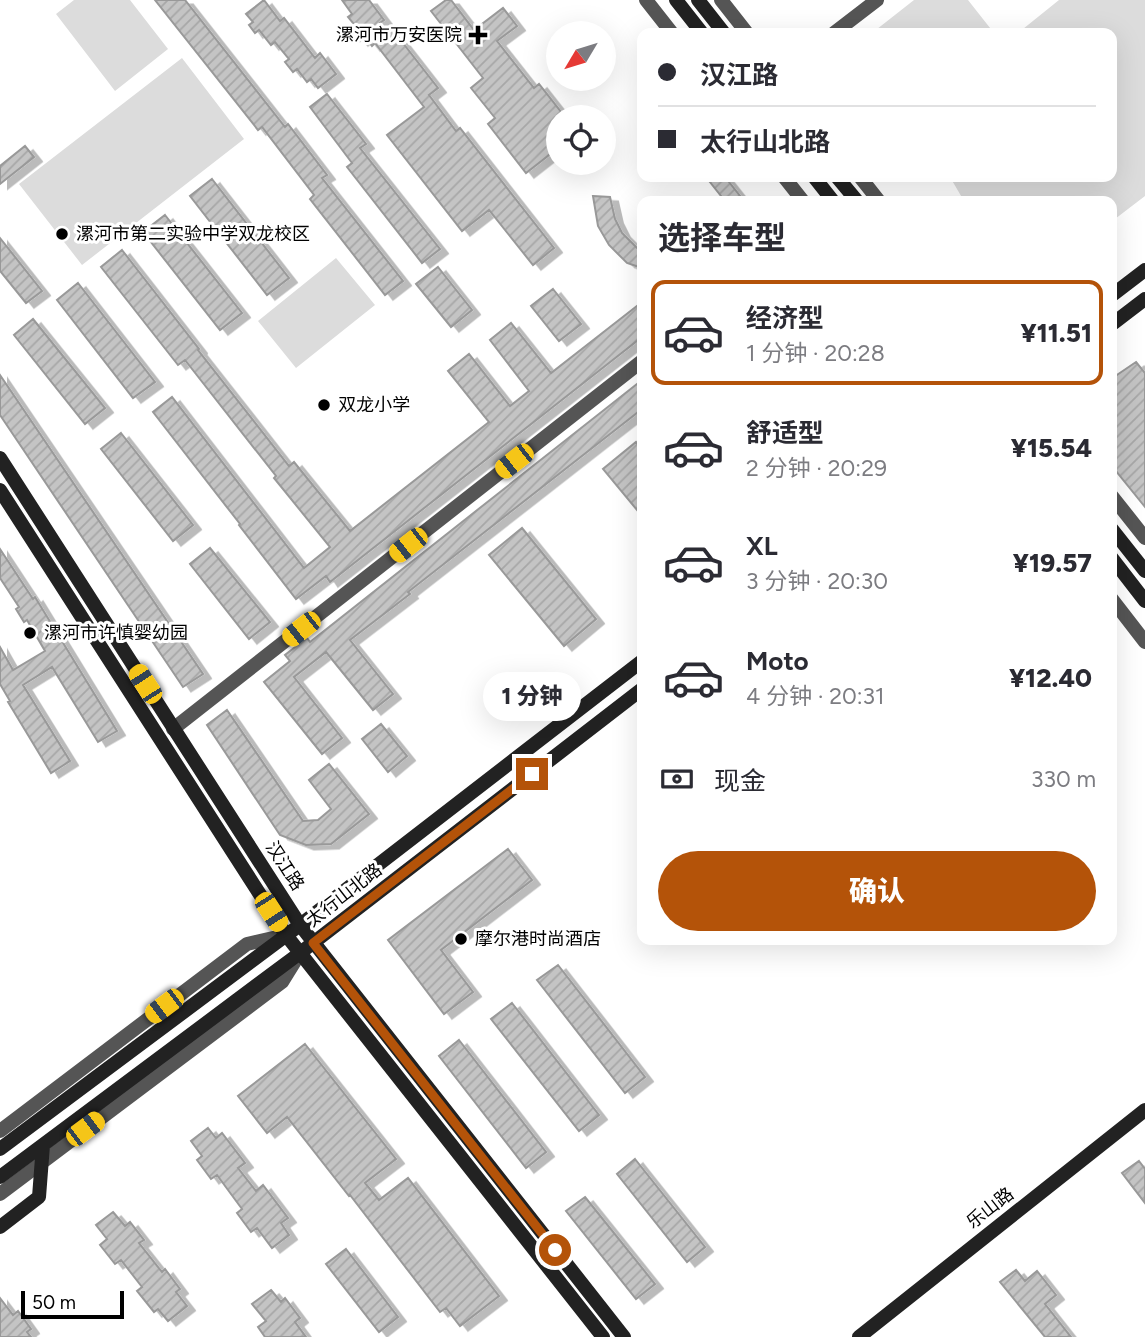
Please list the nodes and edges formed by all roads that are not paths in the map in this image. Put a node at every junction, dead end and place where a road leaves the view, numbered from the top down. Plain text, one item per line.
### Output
1 (646, 0) edge
2 (676, 0) edge
3 (698, 0) edge
4 (721, 0) edge
5 (877, 0) edge
6 (668, 28) edge
7 (698, 28) edge
8 (720, 28) edge
9 (743, 28) edge
10 (841, 28) edge
11 (788, 182) edge
12 (818, 182) edge
13 (841, 182) edge
14 (864, 182) edge
15 (799, 196) edge
16 (829, 196) edge
17 (853, 196) edge
18 (875, 196) edge
19 (1145, 270) edge
20 (1117, 291) edge
21 (1145, 299) edge
22 (1117, 320) edge
23 (637, 365) edge
24 (0, 458) edge
25 (0, 490) edge
26 (1117, 503) edge
27 (1117, 536) edge
28 (1145, 538) edge
29 (1117, 565) edge
30 (1145, 571) edge
31 (1145, 601) edge
32 (1117, 606) edge
33 (1145, 642) edge
34 (637, 665) edge
35 (637, 693) edge
36 (173, 729) junction
37 (300, 925) junction
38 (286, 935) junction
39 (313, 943) junction
40 (300, 953) junction
41 (1145, 1110) edge
42 (0, 1131) edge
43 (43, 1146) junction
44 (0, 1149) edge
45 (41, 1162) junction
46 (0, 1177) edge
47 (0, 1194) edge
48 (0, 1227) edge
49 (603, 1337) edge
50 (624, 1337) edge
51 (859, 1337) edge

1 - 6 street
2 - 7 street
3 - 8 street
4 - 9 street
5 - 10 street
11 - 15 street
12 - 16 street
13 - 17 street
14 - 18 street
19 - 20 street
21 - 22 street
23 - 36 street
24 - 36 street, 汉江路
25 - 38 street, 汉江路
26 - 28 street
27 - 30 street
29 - 31 street
32 - 33 street
34 - 37 street, 太行山北路
35 - 39 street, 太行山北路
36 - 37 street, 汉江路
37 - 38 street, 太行山北路
37 - 39 street, 汉江路
38 - 40 street, 汉江路
38 - 42 street
38 - 44 street, 太行山北路
39 - 40 street, 太行山北路
39 - 50 street, 汉江路
40 - 43 street, 太行山北路
40 - 45 street
40 - 49 street, 汉江路
41 - 51 street, 乐山路
43 - 45 street
43 - 46 street, 太行山北路
45 - 47 street
45 - 48 street

